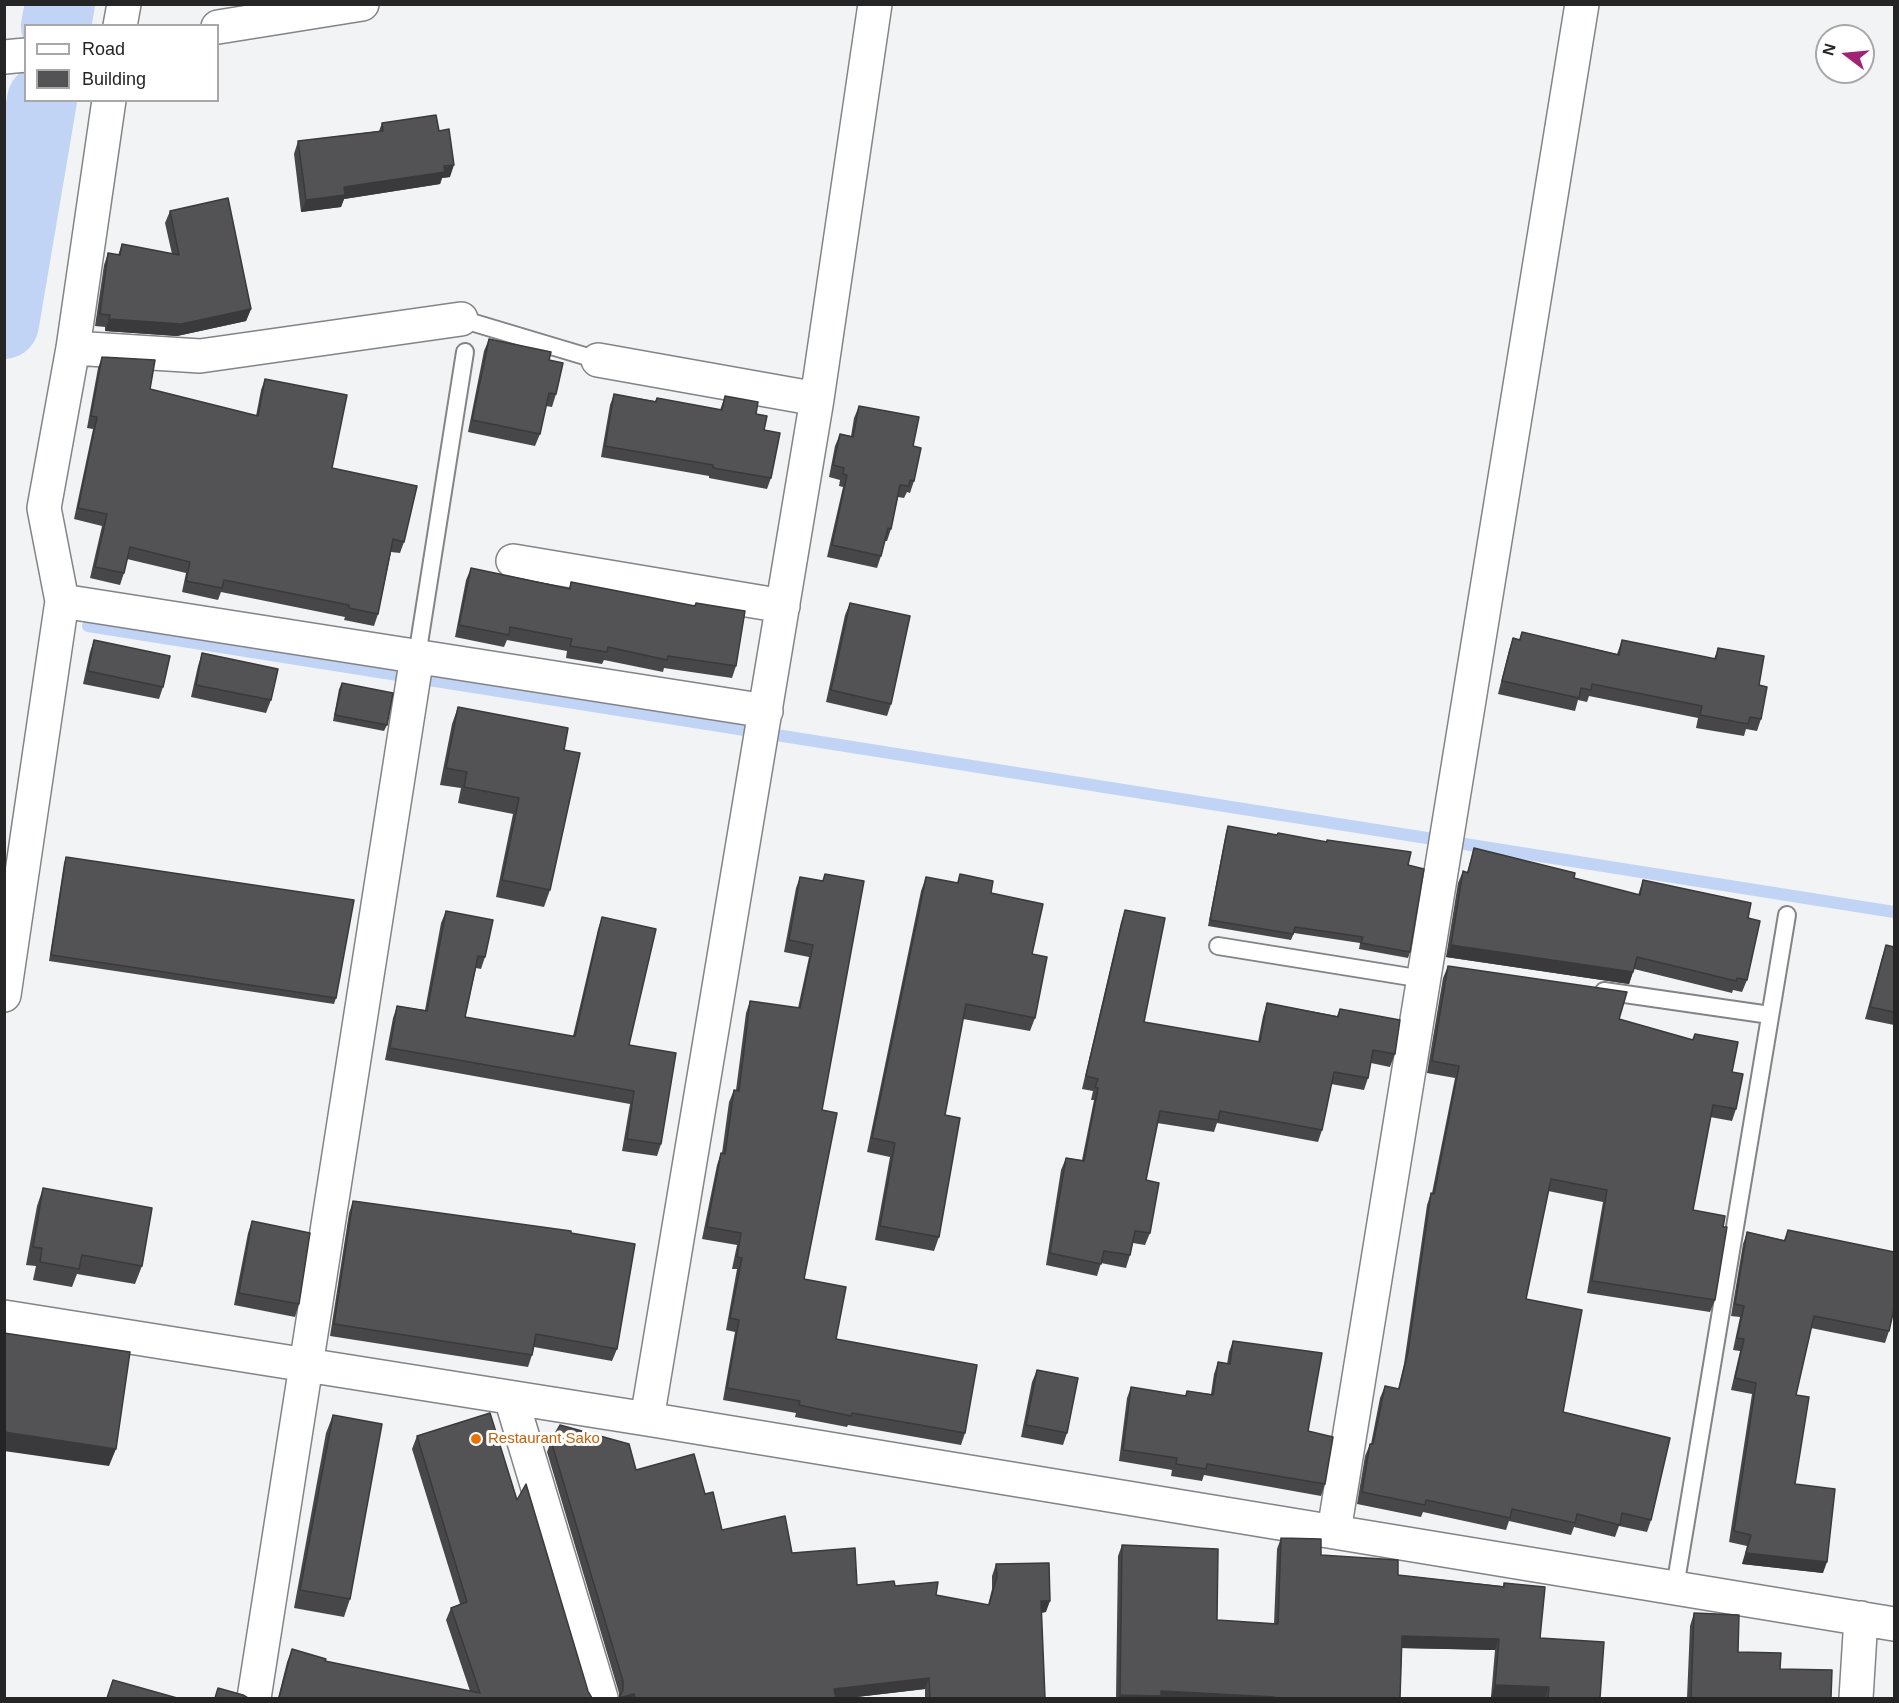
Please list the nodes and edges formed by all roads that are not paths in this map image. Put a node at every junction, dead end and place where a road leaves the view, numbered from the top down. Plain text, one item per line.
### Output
1 (123, 4) edge
2 (362, 4) edge
3 (1582, 4) edge
4 (868, 6) edge
5 (120, 24) edge
6 (219, 27) edge
7 (24, 55) edge
8 (4, 57) edge
9 (108, 102) edge
10 (461, 319) joint
11 (73, 348) junction
12 (465, 352) dead end
13 (598, 360) joint
14 (818, 399) junction
15 (513, 561) dead end
16 (62, 601) junction
17 (783, 606) junction
18 (417, 656) junction
19 (766, 711) junction
20 (1787, 915) dead end
21 (1218, 946) dead end
22 (1432, 970) junction
23 (1586, 988) edge
24 (4, 994) edge
25 (1770, 1015) junction
26 (4, 1317) edge
27 (308, 1365) junction
28 (511, 1398) junction
29 (647, 1419) junction
30 (1334, 1531) junction
31 (1675, 1587) junction
32 (1861, 1618) junction
33 (1894, 1624) edge
34 (254, 1698) edge
35 (601, 1698) edge
36 (1856, 1698) edge

1 - 5 street
2 - 6 street
3 - 22 street
4 - 14 street
7 - 8 street
9 - 11 street
10 - 11 street
10 - 13 lane
11 - 16 street
12 - 18 lane
13 - 14 street
14 - 17 street
15 - 17 street
16 - 18 street
16 - 24 street
17 - 19 street
18 - 19 street
18 - 27 street
19 - 29 street
20 - 25 lane
21 - 22 lane
22 - 30 street
23 - 25 lane
25 - 31 lane
26 - 27 street
27 - 28 street
27 - 34 street
28 - 29 street
28 - 35 street
29 - 30 street
30 - 31 street
31 - 32 street
32 - 33 street
32 - 36 street

